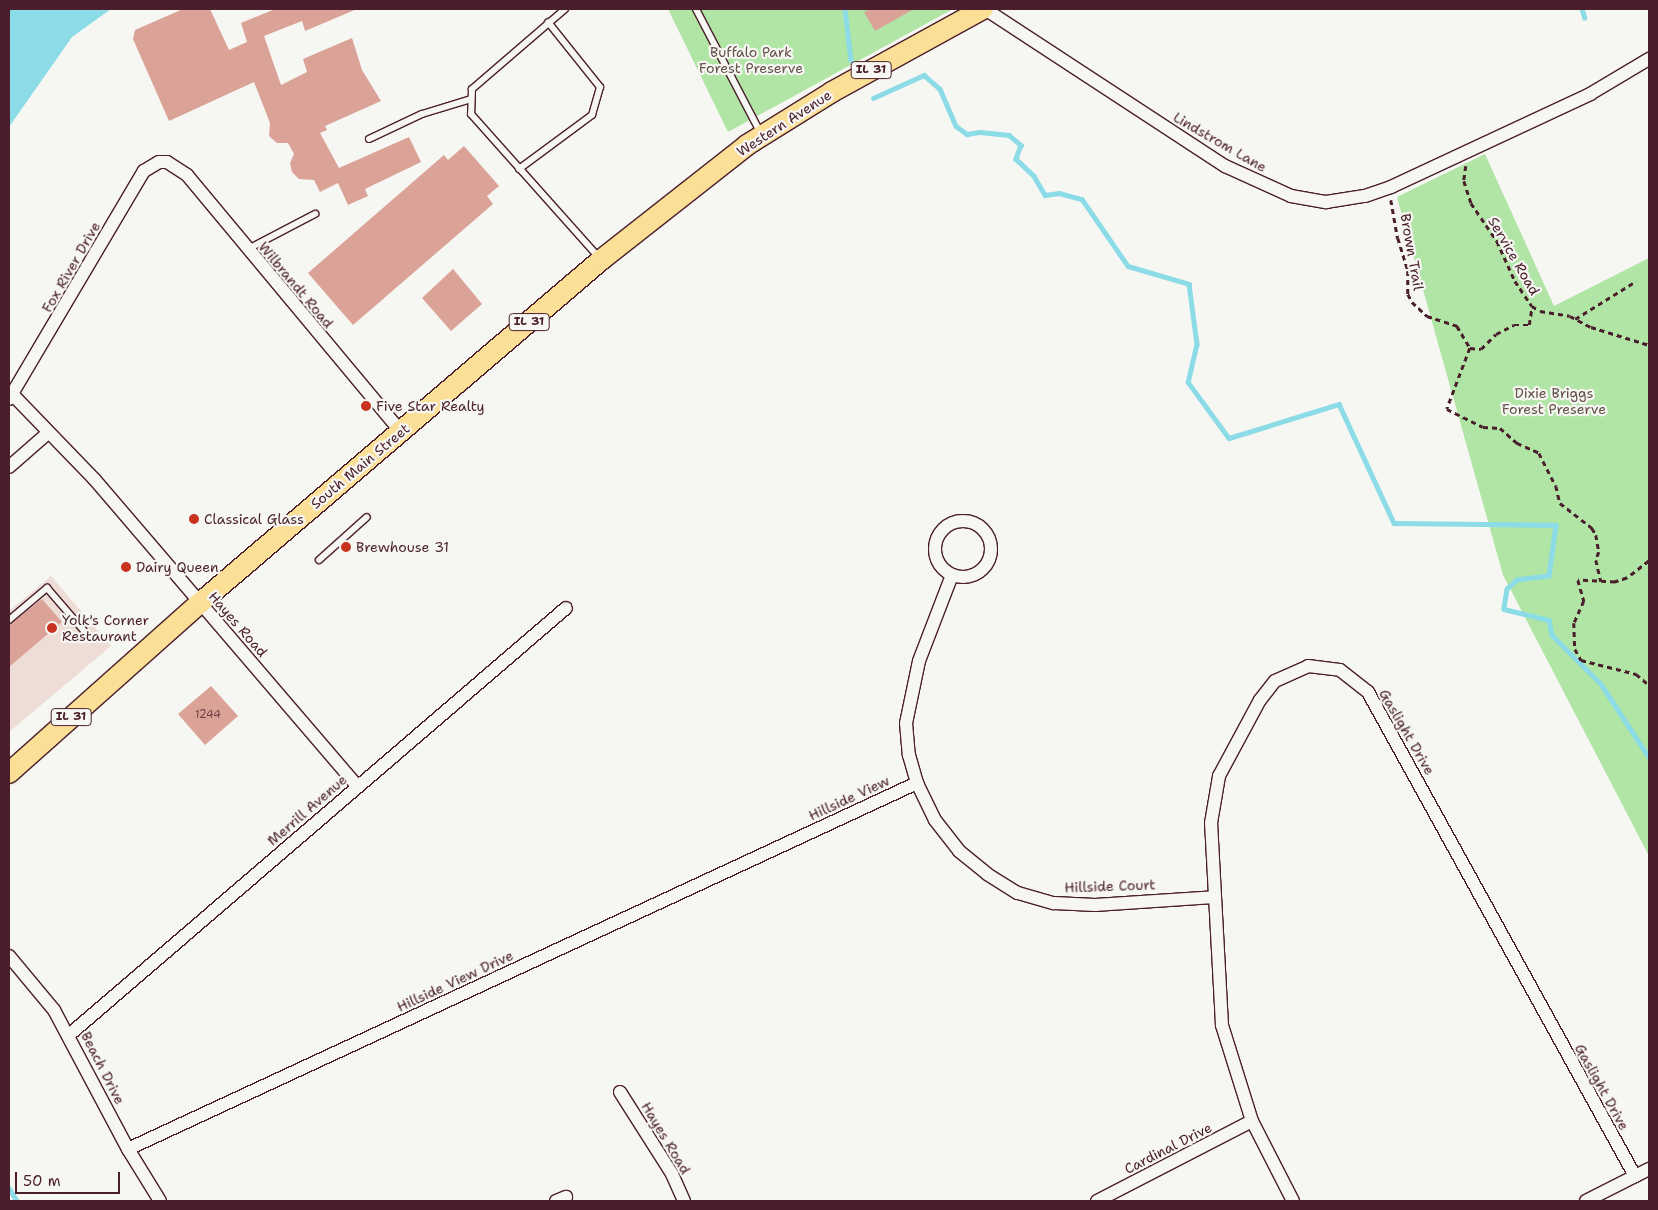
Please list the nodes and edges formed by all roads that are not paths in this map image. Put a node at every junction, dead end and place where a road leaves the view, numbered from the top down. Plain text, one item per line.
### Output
1 (565, 9) edge
2 (696, 9) edge
3 (984, 9) edge
4 (548, 22) junction
5 (1649, 59) edge
6 (471, 99) junction
7 (761, 135) junction
8 (369, 139) dead end
9 (167, 162) joint
10 (519, 169) junction
11 (315, 214) dead end
12 (246, 249) junction
13 (601, 260) junction
14 (11, 397) edge
15 (401, 432) junction
16 (48, 433) junction
17 (9, 467) edge
18 (367, 518) dead end
19 (319, 560) dead end
20 (952, 576) junction
21 (200, 603) junction
22 (566, 608) dead end
23 (9, 620) edge
24 (85, 632) dead end
25 (9, 773) edge
26 (917, 784) junction
27 (357, 786) junction
28 (794, 840) joint
29 (1214, 897) junction
30 (9, 956) edge
31 (69, 1035) junction
32 (620, 1092) dead end
33 (1252, 1121) junction
34 (128, 1149) junction
35 (1649, 1169) edge
36 (1635, 1176) junction
37 (160, 1201) edge
38 (684, 1201) edge
39 (1097, 1201) edge
40 (1293, 1201) edge
41 (1586, 1201) edge

1 - 4 lane
2 - 7 lane
3 - 5 street, Lindstrom Lane
3 - 7 main road, Western Avenue / IL 31
4 - 6 lane
4 - 10 lane
6 - 8 lane
6 - 10 lane
7 - 13 main road, Western Avenue / IL 31
9 - 12 street, Wilbrandt Road
9 - 14 street, Fox River Drive
10 - 13 lane
11 - 12 lane
12 - 15 street, Wilbrandt Road
13 - 15 main road, South Main Street / IL 31
14 - 16 street, Hayes Road
15 - 21 main road, South Main Street / IL 31
16 - 17 street
16 - 21 street, Hayes Road
18 - 19 lane
20 - 20 street
20 - 26 street, Hillside Court
21 - 25 main road, South Main Street / IL 31
21 - 27 street, Hayes Road
22 - 27 street, Merrill Avenue
23 - 24 lane
26 - 28 street, Hillside View
26 - 29 street, Hillside Court
27 - 31 street, Merrill Avenue
28 - 34 street, Hillside View Drive
29 - 33 street, Gaslight Drive
29 - 36 street, Gaslight Drive
30 - 31 street, Beach Drive
31 - 34 street, Beach Drive
32 - 38 street, Hayes Road
33 - 39 street, Cardinal Drive
33 - 40 street, Gaslight Drive
34 - 37 street, Beach Drive
35 - 36 street
36 - 41 street

